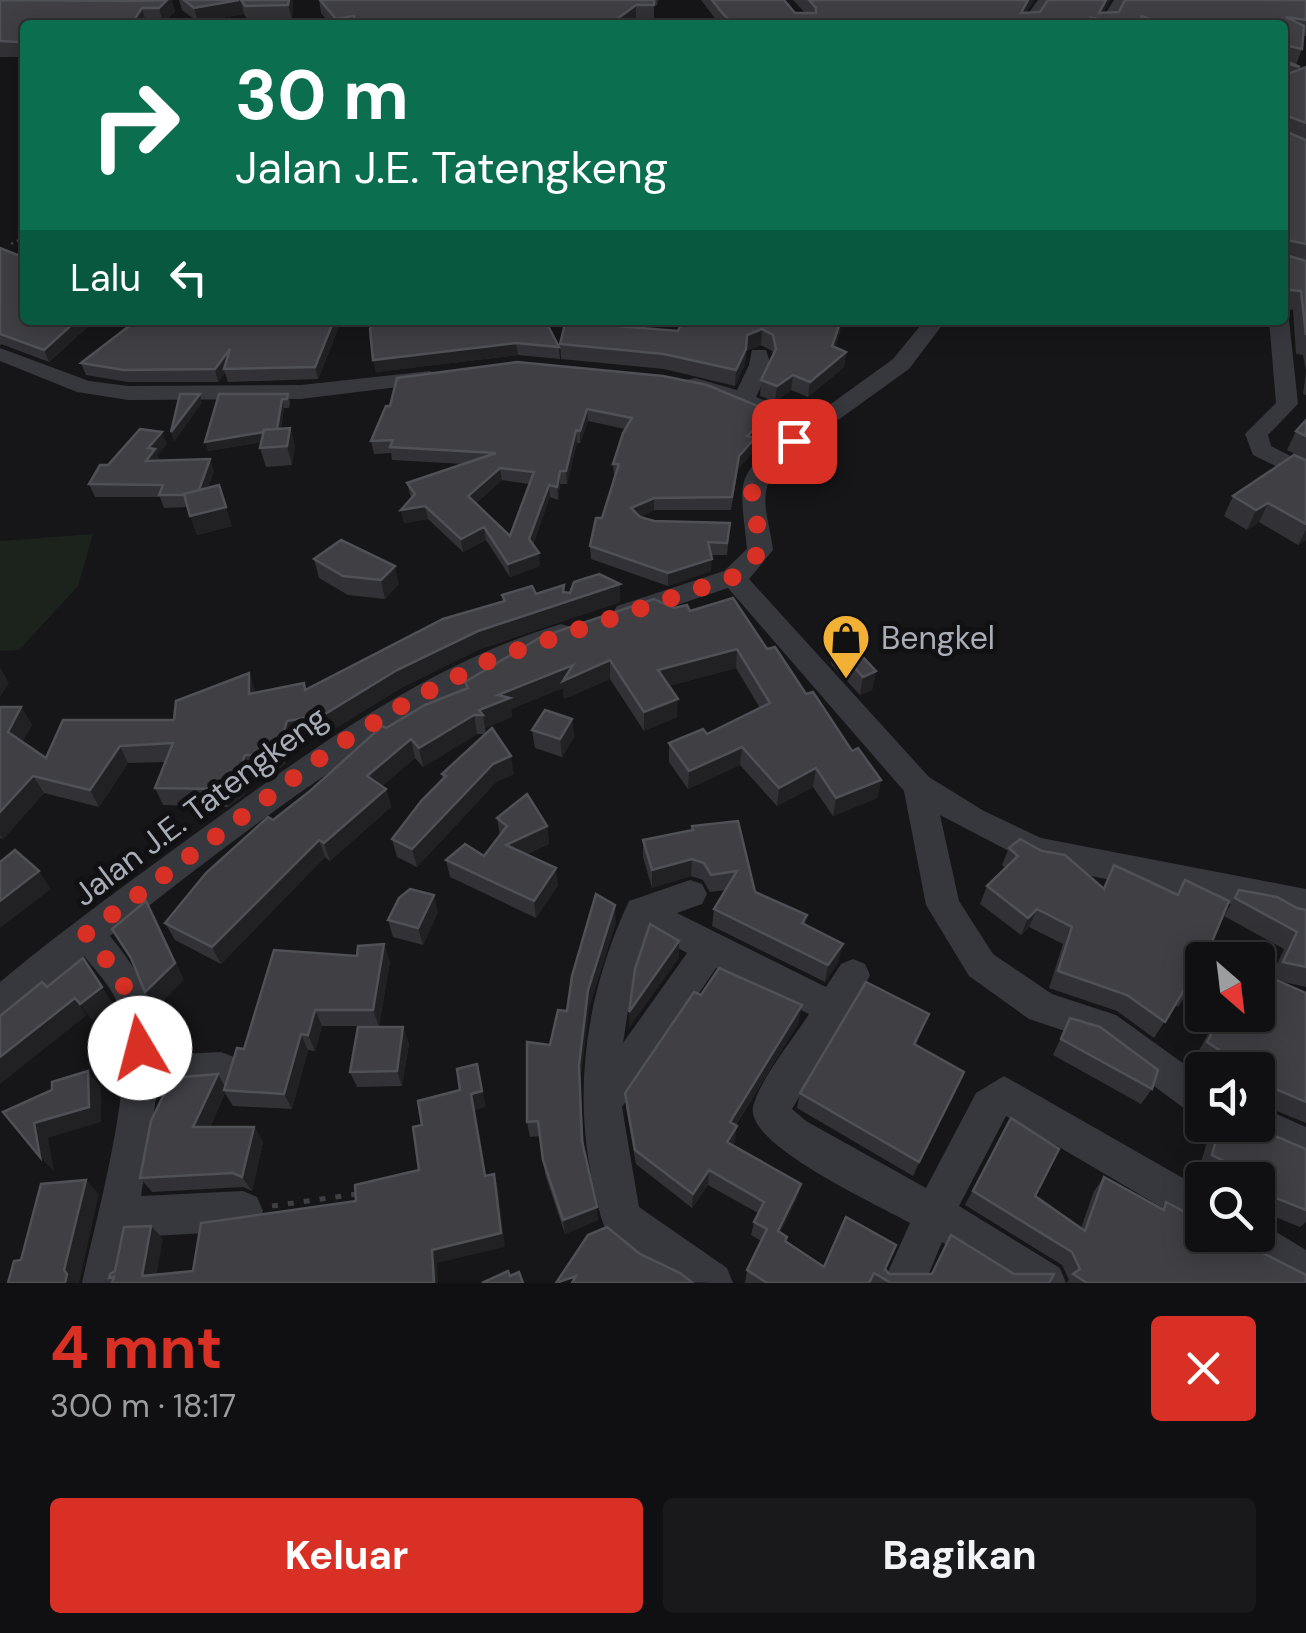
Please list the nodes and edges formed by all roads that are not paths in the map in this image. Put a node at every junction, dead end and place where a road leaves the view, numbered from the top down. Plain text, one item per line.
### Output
1 (932, 325) edge
2 (1280, 325) edge
3 (0, 354) edge
4 (760, 354) dead end
5 (458, 374) edge
6 (680, 382) edge
7 (743, 400) junction
8 (1296, 407) edge
9 (811, 428) junction
10 (1306, 474) edge
11 (733, 577) junction
12 (918, 786) junction
13 (690, 894) dead end
14 (1306, 904) edge
15 (641, 911) junction
16 (86, 934) junction
17 (710, 948) junction
18 (0, 1004) edge
19 (221, 1070) dead end
20 (140, 1074) junction
21 (1185, 1086) edge
22 (603, 1102) junction
23 (1275, 1132) edge
24 (1306, 1148) edge
25 (1185, 1201) edge
26 (243, 1211) road end
27 (934, 1214) junction
28 (115, 1218) junction
29 (1271, 1252) edge
30 (1306, 1273) edge
31 (103, 1283) edge
32 (712, 1283) edge
33 (904, 1283) edge
34 (1044, 1283) edge

1 - 9 street
2 - 8 street
3 - 5 street
4 - 7 street
6 - 7 street
7 - 9 street
8 - 10 street
9 - 11 street
11 - 12 street
11 - 16 street, Jalan J.E. Tatengkeng
12 - 14 street
12 - 21 street
13 - 15 street
15 - 17 street
15 - 22 street
16 - 18 street, Jalan J.E. Tatengkeng
16 - 20 street
17 - 22 street
17 - 27 street
19 - 20 street
20 - 28 street
22 - 32 street
23 - 24 street
25 - 27 street
26 - 28 street
27 - 33 street
27 - 34 street
28 - 31 street
29 - 30 street

